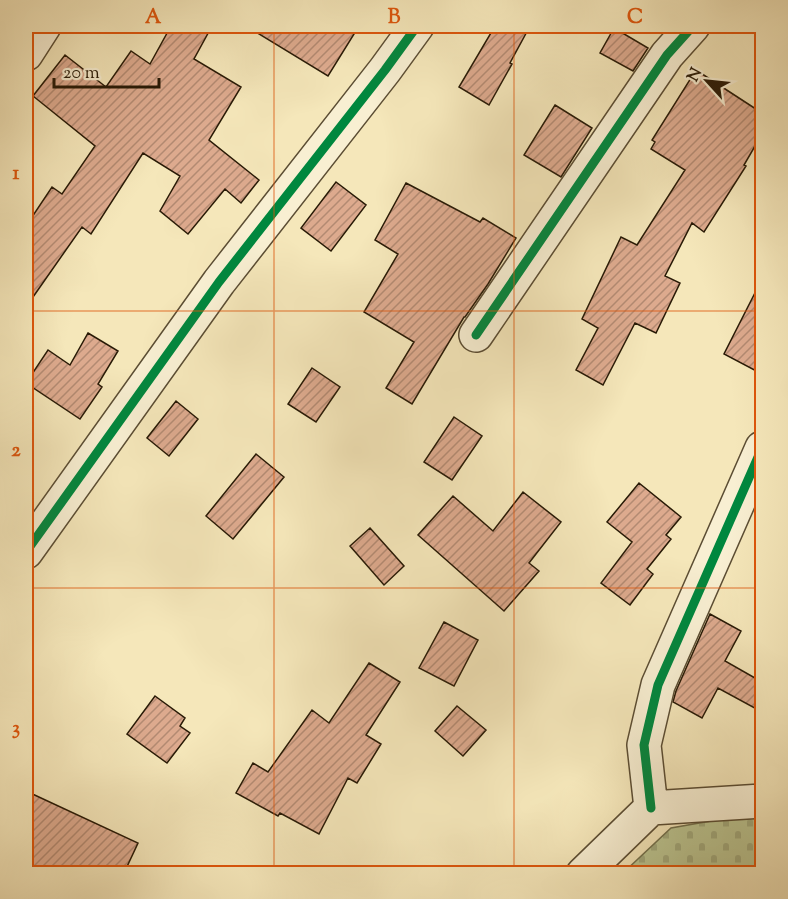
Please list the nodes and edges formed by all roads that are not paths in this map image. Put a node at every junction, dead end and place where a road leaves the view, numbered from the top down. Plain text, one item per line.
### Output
1 (44, 26) edge
2 (417, 26) edge
3 (693, 26) edge
4 (26, 54) edge
5 (476, 335) dead end
6 (762, 448) edge
7 (26, 552) edge
8 (762, 801) edge
9 (651, 808) junction
10 (583, 873) edge

1 - 4 street
2 - 7 street
3 - 5 street
6 - 9 street
8 - 9 street
9 - 10 street

